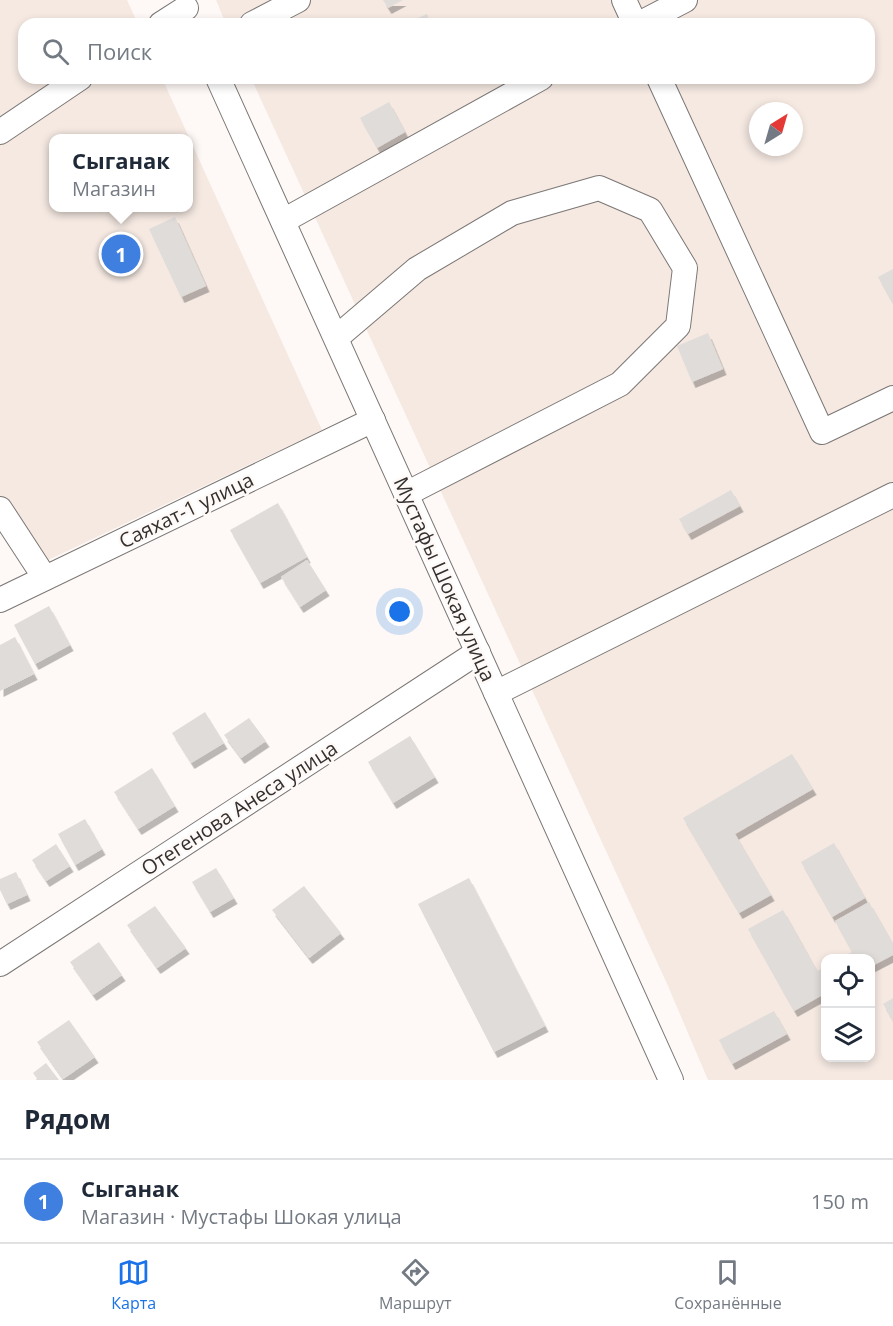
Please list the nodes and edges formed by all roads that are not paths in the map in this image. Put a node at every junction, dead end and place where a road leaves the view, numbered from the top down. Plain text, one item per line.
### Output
1 (298, 0) edge
2 (624, 0) edge
3 (685, 0) edge
4 (187, 10) edge
5 (172, 18) edge
6 (264, 18) edge
7 (634, 18) edge
8 (649, 18) edge
9 (71, 84) edge
10 (221, 84) edge
11 (530, 84) edge
12 (662, 84) edge
13 (0, 132) edge
14 (283, 221) junction
15 (336, 338) junction
16 (893, 398) edge
17 (373, 420) junction
18 (406, 494) junction
19 (893, 495) edge
20 (0, 509) edge
21 (45, 578) junction
22 (0, 600) edge
23 (478, 652) junction
24 (496, 693) junction
25 (0, 964) edge
26 (671, 1080) edge

1 - 6 street
2 - 7 street
3 - 8 street
4 - 5 street
9 - 13 street
10 - 14 street, Мустафы Шокая улица
11 - 14 street
12 - 16 street
14 - 15 street, Мустафы Шокая улица
15 - 17 street, Мустафы Шокая улица
15 - 18 street
17 - 18 street, Мустафы Шокая улица
17 - 21 street, Саяхат-1 улица
18 - 23 street, Мустафы Шокая улица
19 - 24 street
20 - 21 street
21 - 22 street, Саяхат-1 улица
23 - 24 street, Мустафы Шокая улица
23 - 25 street, Отегенова Анеса улица
24 - 26 street, Мустафы Шокая улица

